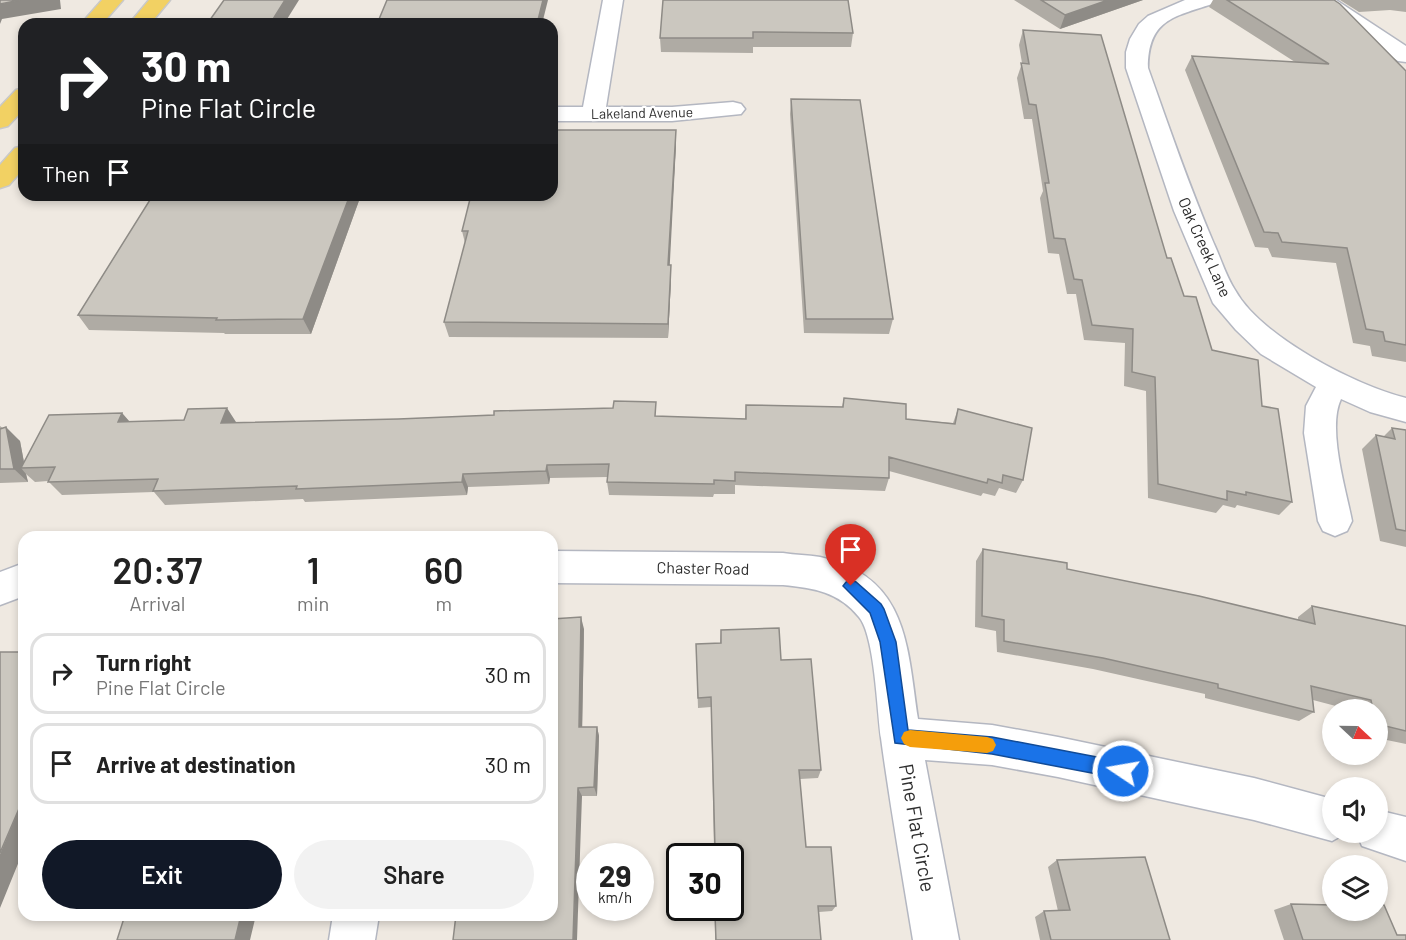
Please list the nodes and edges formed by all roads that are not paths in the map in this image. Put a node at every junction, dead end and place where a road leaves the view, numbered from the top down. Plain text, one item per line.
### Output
1 (113, 0) edge
2 (160, 0) edge
3 (613, 0) edge
4 (1205, 0) edge
5 (1322, 0) edge
6 (96, 18) edge
7 (144, 18) edge
8 (1406, 33) edge
9 (1377, 35) junction
10 (1406, 56) edge
11 (18, 102) edge
12 (733, 109) dead end
13 (593, 113) junction
14 (558, 114) edge
15 (0, 121) edge
16 (18, 160) edge
17 (0, 180) edge
18 (1334, 383) junction
19 (1406, 410) edge
20 (1335, 521) dead end
21 (558, 567) edge
22 (18, 582) edge
23 (851, 586) joint
24 (0, 589) edge
25 (901, 738) junction
26 (1322, 817) edge
27 (1388, 834) edge
28 (1406, 839) edge
29 (355, 921) edge
30 (352, 940) edge
31 (936, 940) edge

1 - 6 main road
2 - 7 main road
3 - 13 street
4 - 18 street, Oak Creek Lane
5 - 9 street
8 - 9 street
9 - 10 street
11 - 15 main road
12 - 13 street, Lakeland Avenue
13 - 14 street, Lakeland Avenue
16 - 17 main road
18 - 19 street, Oak Creek Lane
18 - 20 street
21 - 23 street, Chaster Road
22 - 24 street
23 - 25 street, Pine Flat Circle
25 - 26 street
25 - 31 street, Pine Flat Circle
27 - 28 street
29 - 30 street

